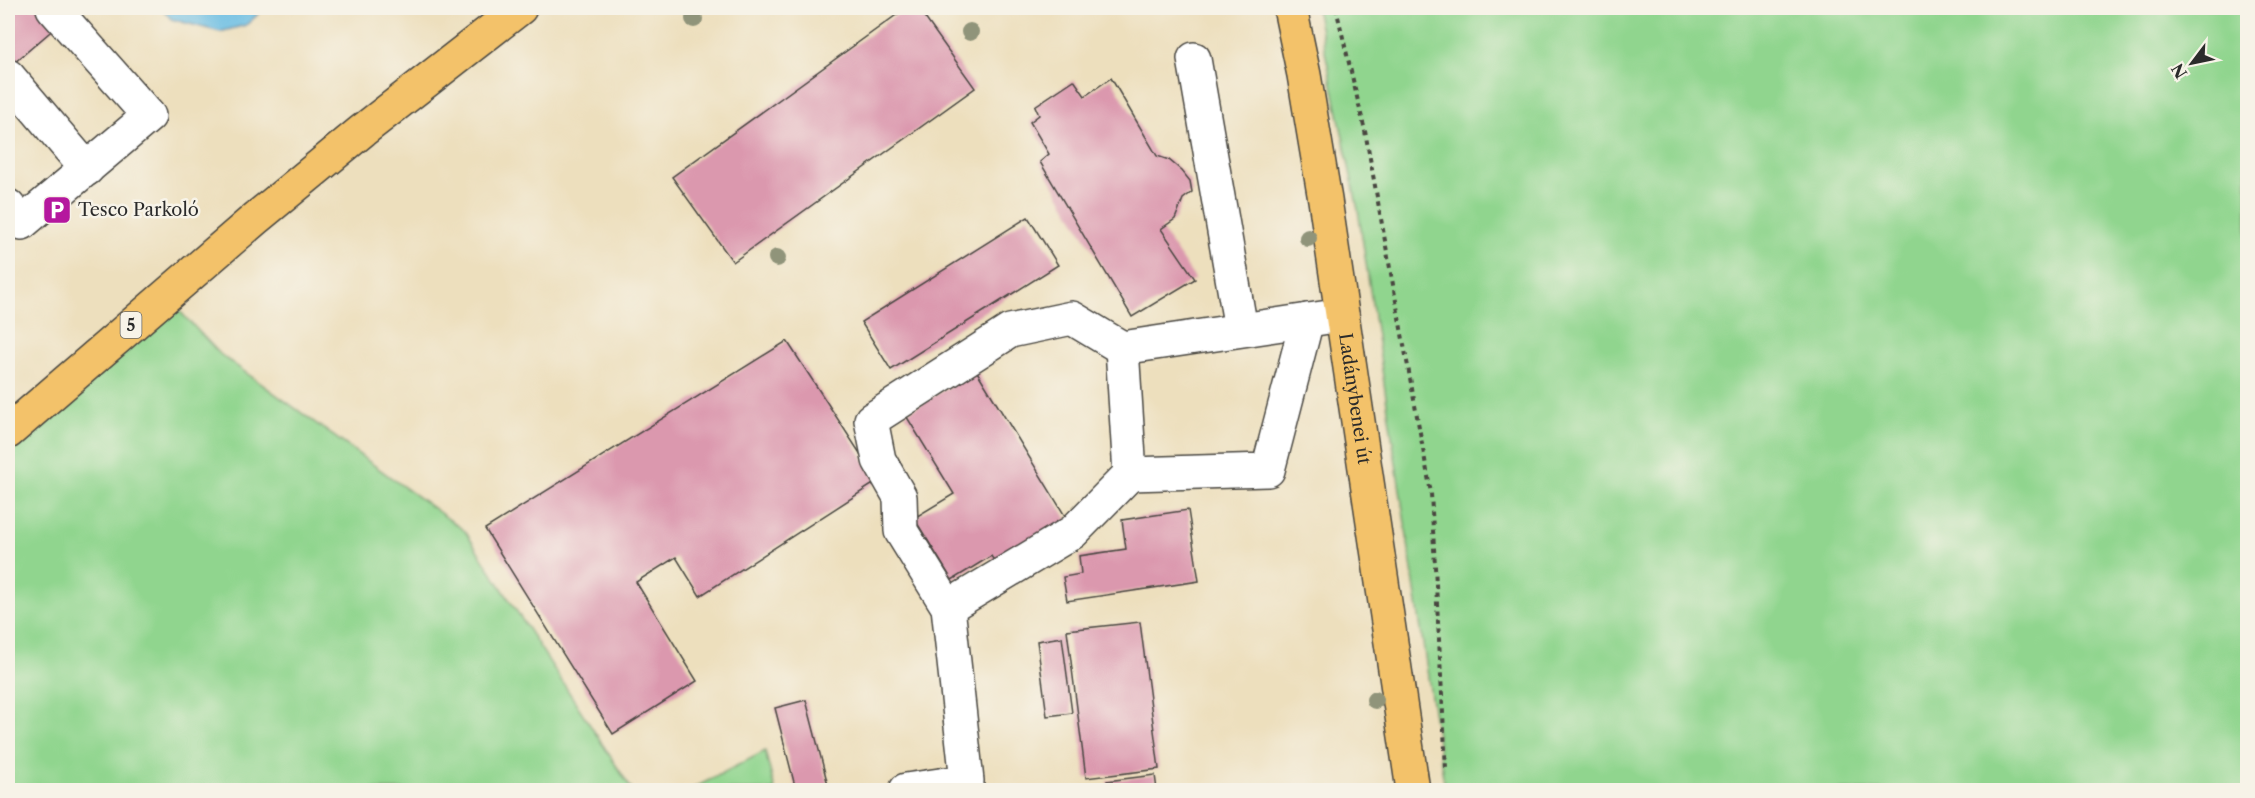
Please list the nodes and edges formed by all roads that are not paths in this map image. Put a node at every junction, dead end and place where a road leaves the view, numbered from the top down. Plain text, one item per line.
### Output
1 (53, 8) edge
2 (490, 8) edge
3 (520, 8) edge
4 (1290, 8) edge
5 (1194, 59) dead end
6 (8, 76) edge
7 (362, 131) junction
8 (87, 169) junction
9 (8, 206) edge
10 (1342, 315) junction
11 (1307, 320) junction
12 (1241, 329) junction
13 (1122, 348) junction
14 (8, 432) edge
15 (1130, 474) junction
16 (948, 607) junction
17 (906, 790) edge
18 (1413, 790) edge

1 - 8 lane
2 - 7 main road, 5
3 - 7 main road, 5
4 - 10 main road, Ladánybenei út
5 - 12 lane
6 - 8 lane
7 - 14 main road, 5
8 - 9 lane
10 - 11 lane
10 - 18 main road, Ladánybenei út
11 - 12 lane
11 - 15 lane
12 - 13 lane
13 - 15 lane
13 - 16 lane
15 - 16 lane
16 - 17 lane

